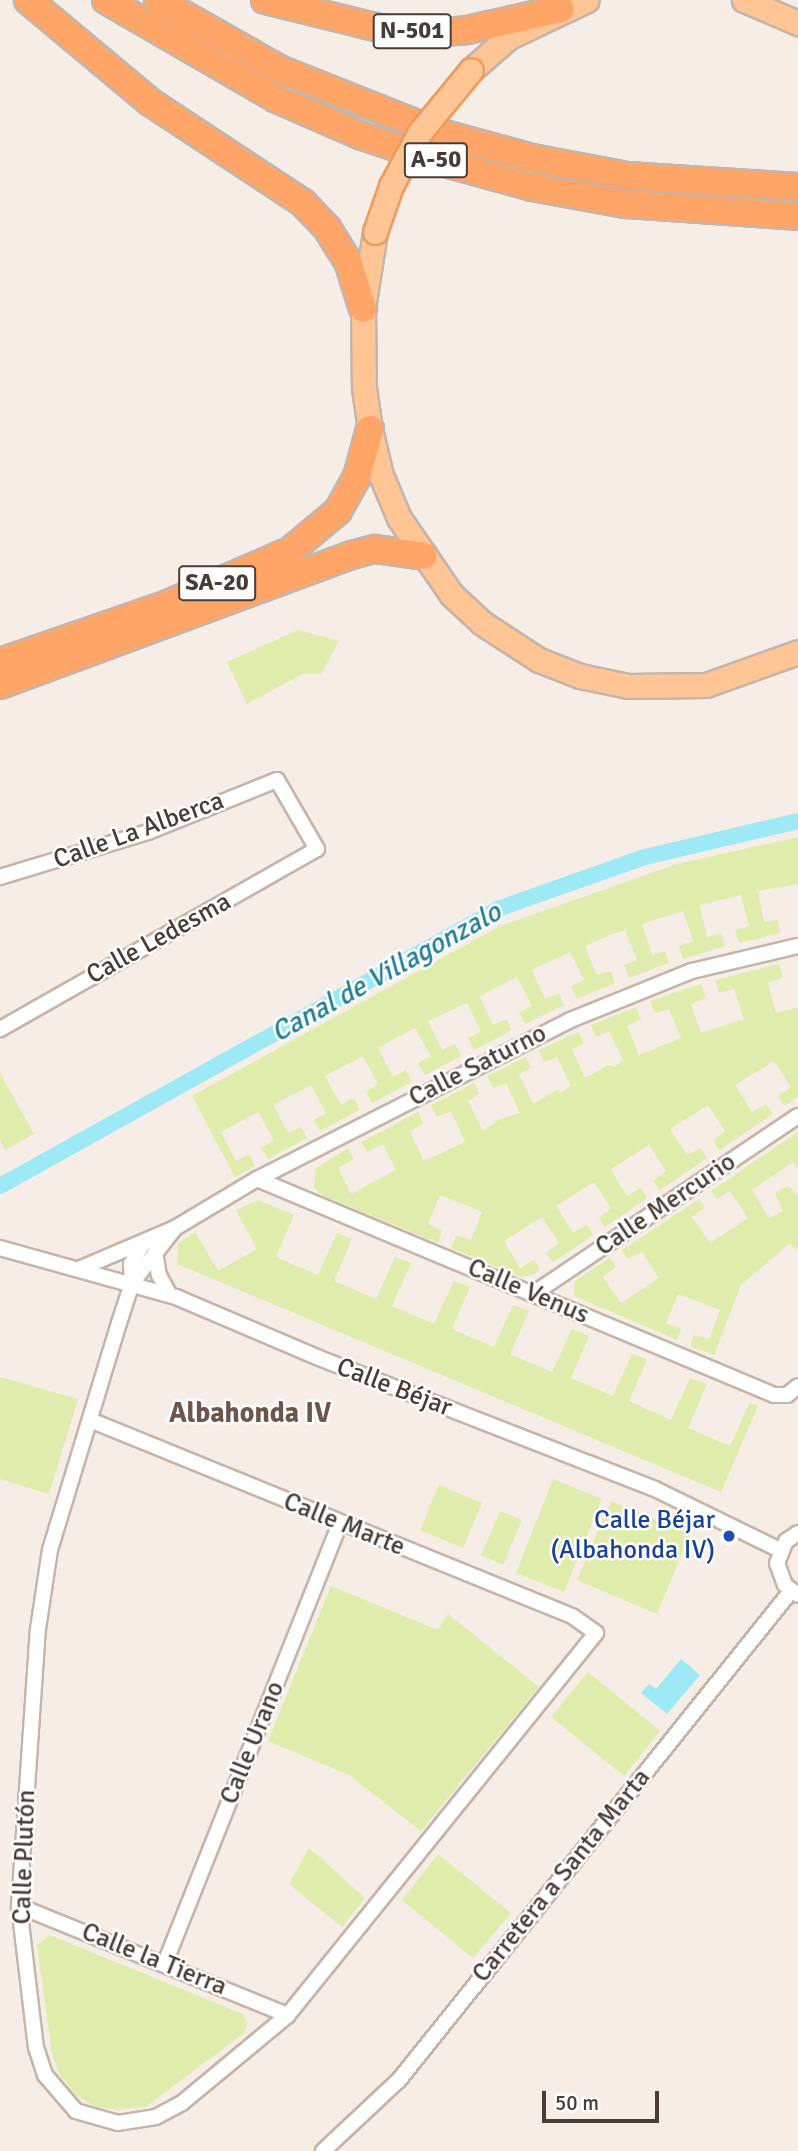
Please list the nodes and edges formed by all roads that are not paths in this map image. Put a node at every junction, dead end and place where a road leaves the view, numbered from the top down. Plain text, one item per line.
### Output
1 (28, 0) edge
2 (36, 0) edge
3 (106, 0) edge
4 (158, 0) edge
5 (265, 0) edge
6 (587, 0) edge
7 (744, 0) edge
8 (764, 0) edge
9 (561, 9) junction
10 (791, 19) edge
11 (92, 56) junction
12 (798, 187) edge
13 (798, 216) edge
14 (363, 309) junction
15 (370, 429) junction
16 (424, 556) junction
17 (798, 652) edge
18 (0, 662) edge
19 (798, 664) edge
20 (767, 666) junction
21 (0, 685) edge
22 (277, 780) joint
23 (0, 877) edge
24 (798, 946) edge
25 (0, 1029) edge
26 (798, 1116) edge
27 (257, 1179) junction
28 (150, 1246) junction
29 (0, 1248) edge
30 (75, 1270) junction
31 (132, 1283) junction
32 (169, 1294) junction
33 (533, 1294) junction
34 (798, 1386) edge
35 (90, 1420) junction
36 (340, 1524) junction
37 (798, 1533) edge
38 (780, 1549) junction
39 (794, 1593) edge
40 (596, 1633) joint
41 (19, 1906) junction
42 (165, 1963) junction
43 (288, 2015) junction
44 (323, 2151) edge

1 - 11 highway
2 - 11 highway
3 - 13 highway, A-50
4 - 12 highway, A-50
5 - 9 highway, N-501
6 - 9 main road
7 - 10 main road
8 - 10 main road
9 - 14 main road, bridge
11 - 14 highway
14 - 15 main road
15 - 16 main road
15 - 18 highway, SA-20
16 - 20 main road
16 - 21 highway, SA-20
17 - 20 main road
19 - 20 main road
22 - 23 street, Calle La Alberca
22 - 25 street, Calle Ledesma
24 - 27 street, Calle Saturno
26 - 33 street, Calle Mercurio
27 - 28 street, Calle Saturno
27 - 33 street, Calle Venus
28 - 30 street, Calle Saturno
28 - 31 street, Calle Saturno
28 - 32 street
29 - 30 street, Calle Béjar
30 - 31 street, Calle Béjar
31 - 32 street, Calle Béjar
31 - 35 street, Calle Plutón
32 - 38 street, Calle Béjar
33 - 34 street, Calle Venus
35 - 36 street, Calle Marte
35 - 41 street, Calle Plutón
36 - 40 street, Calle Marte
36 - 42 street, Calle Urano
37 - 38 street
38 - 39 street
39 - 44 street, Carretera a Santa Marta
40 - 43 street, Calle Plutón
41 - 42 street, Calle la Tierra
41 - 43 street, Calle Plutón
42 - 43 street, Calle la Tierra

